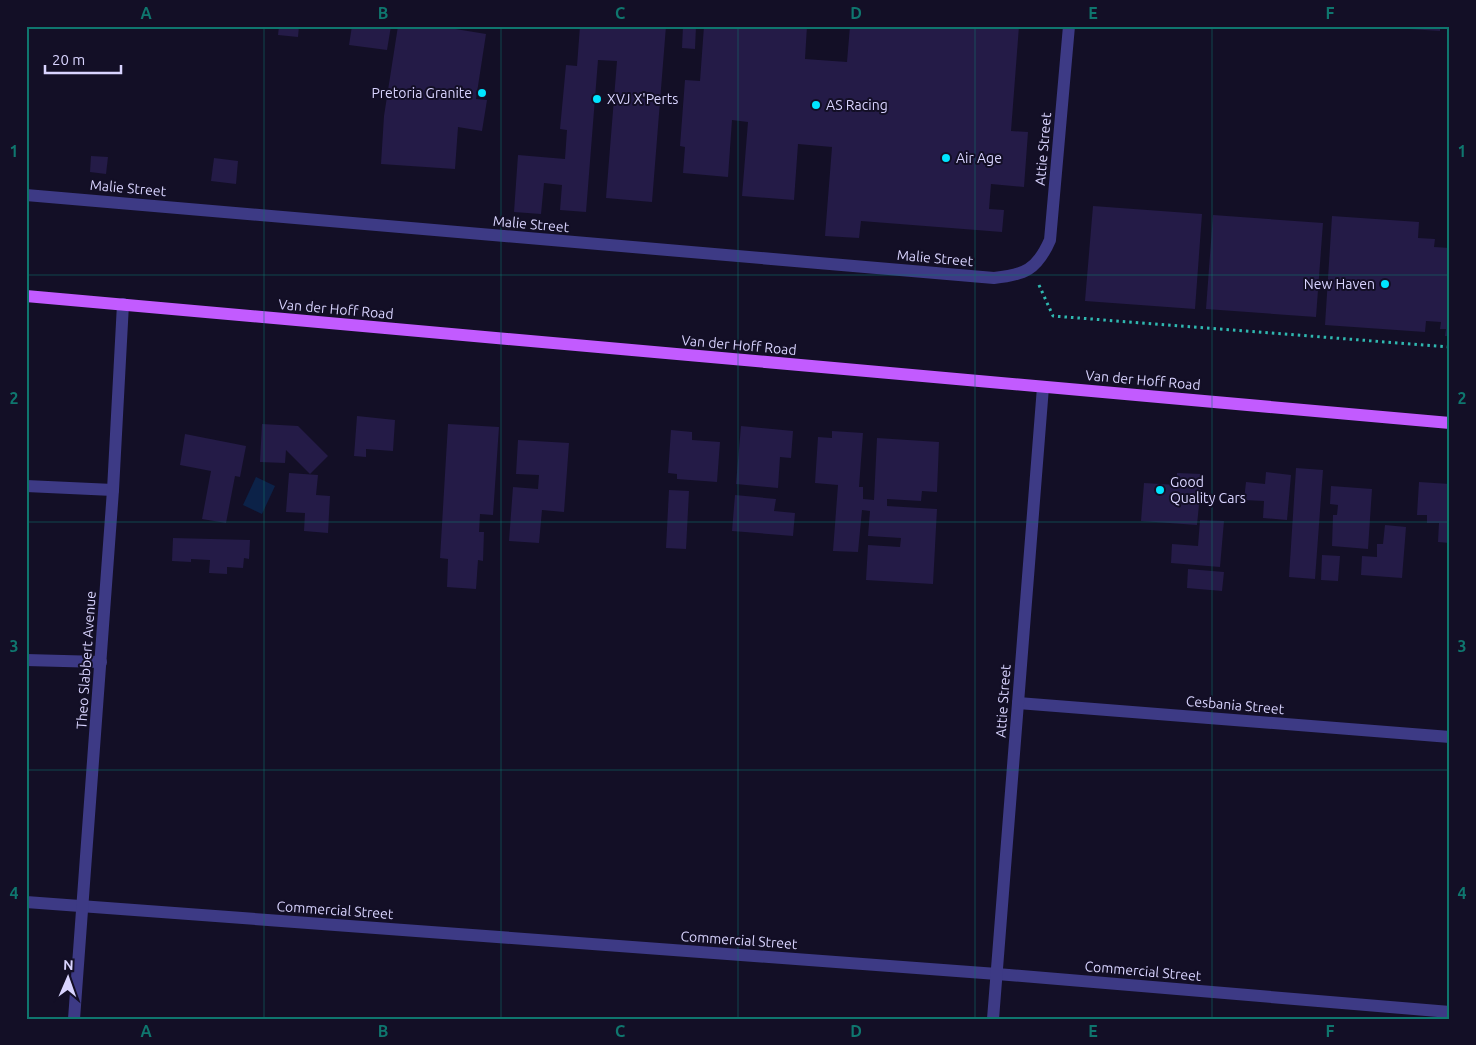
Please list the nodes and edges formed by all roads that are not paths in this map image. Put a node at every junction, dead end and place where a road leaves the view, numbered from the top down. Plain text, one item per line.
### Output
1 (1069, 26) edge
2 (26, 195) edge
3 (1032, 268) joint
4 (26, 296) edge
5 (124, 304) junction
6 (1043, 386) junction
7 (1450, 423) edge
8 (26, 486) edge
9 (113, 490) junction
10 (26, 660) edge
11 (100, 662) junction
12 (1018, 702) junction
13 (1450, 737) edge
14 (26, 902) edge
15 (83, 907) junction
16 (997, 974) junction
17 (1450, 1012) edge
18 (74, 1019) edge
19 (993, 1019) edge

1 - 3 street, Attie Street
2 - 3 street, Malie Street
4 - 5 main road, Van der Hoff Road
5 - 6 main road, Van der Hoff Road
5 - 9 street, Theo Slabbert Avenue
6 - 7 main road, Van der Hoff Road
6 - 12 street, Attie Street
8 - 9 street
9 - 11 street, Theo Slabbert Avenue
10 - 11 street
11 - 15 street, Theo Slabbert Avenue
12 - 13 street, Cesbania Street
12 - 16 street, Attie Street
14 - 15 street, Commercial Street
15 - 16 street, Commercial Street
15 - 18 street, Theo Slabbert Avenue
16 - 17 street, Commercial Street
16 - 19 street, Attie Street

